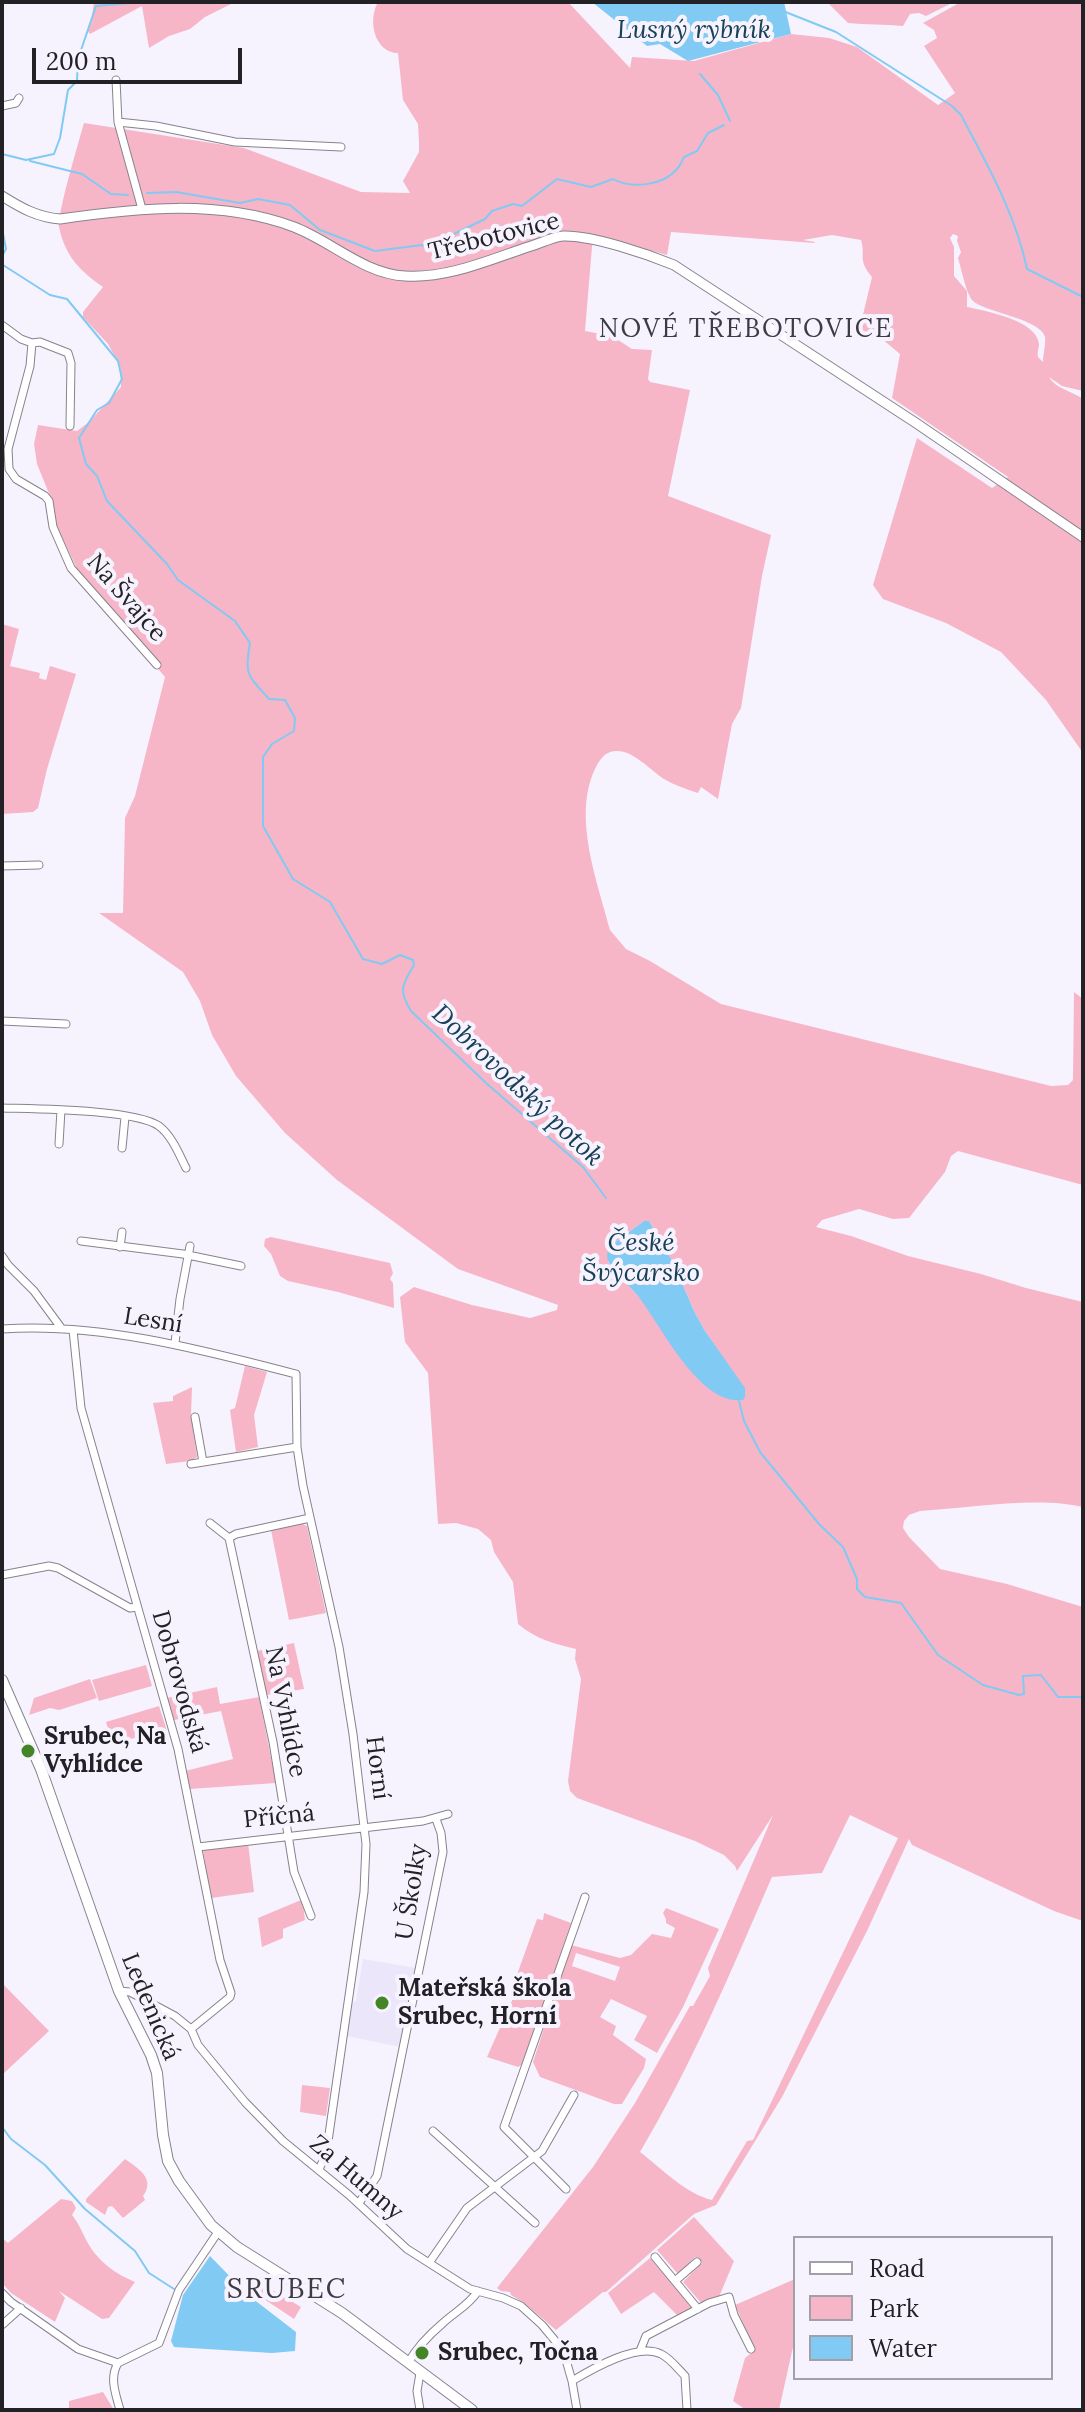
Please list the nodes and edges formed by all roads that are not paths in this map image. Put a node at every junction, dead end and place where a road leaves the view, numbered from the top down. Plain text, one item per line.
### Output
1 (116, 80) dead end
2 (19, 98) dead end
3 (2, 106) edge
4 (118, 122) junction
5 (341, 147) dead end
6 (2, 196) edge
7 (142, 209) junction
8 (2, 325) edge
9 (32, 343) junction
10 (70, 426) dead end
11 (1083, 537) edge
12 (157, 665) dead end
13 (39, 865) dead end
14 (2, 866) edge
15 (2, 1021) edge
16 (66, 1024) dead end
17 (2, 1108) edge
18 (61, 1110) junction
19 (125, 1117) junction
20 (59, 1144) dead end
21 (122, 1148) dead end
22 (186, 1168) dead end
23 (122, 1232) dead end
24 (81, 1241) dead end
25 (190, 1246) dead end
26 (120, 1247) junction
27 (2, 1256) edge
28 (188, 1256) junction
29 (241, 1266) dead end
30 (2, 1329) edge
31 (62, 1329) junction
32 (73, 1330) junction
33 (175, 1343) junction
34 (296, 1374) joint
35 (195, 1417) dead end
36 (297, 1447) junction
37 (203, 1462) junction
38 (191, 1464) dead end
39 (310, 1518) junction
40 (210, 1523) dead end
41 (229, 1538) junction
42 (2, 1575) edge
43 (137, 1607) junction
44 (2, 1680) edge
45 (448, 1814) dead end
46 (436, 1819) junction
47 (365, 1828) junction
48 (287, 1836) junction
49 (198, 1847) junction
50 (585, 1897) dead end
51 (311, 1916) dead end
52 (119, 1991) junction
53 (191, 2029) junction
54 (574, 2095) dead end
55 (433, 2131) dead end
56 (533, 2156) junction
57 (319, 2169) junction
58 (496, 2186) junction
59 (566, 2189) dead end
60 (359, 2203) junction
61 (535, 2223) dead end
62 (218, 2232) junction
63 (655, 2257) dead end
64 (697, 2262) dead end
65 (429, 2263) junction
66 (675, 2281) junction
67 (478, 2291) junction
68 (2, 2293) edge
69 (21, 2308) junction
70 (698, 2309) junction
71 (2, 2325) edge
72 (751, 2349) dead end
73 (640, 2351) junction
74 (118, 2363) junction
75 (408, 2363) junction
76 (420, 2373) junction
77 (572, 2381) junction
78 (120, 2410) edge
79 (420, 2410) edge
80 (472, 2410) edge
81 (577, 2410) edge
82 (687, 2410) edge

1 - 4 street
2 - 3 street
4 - 5 street
4 - 7 street
6 - 7 street, Třebotovice
7 - 11 street, Třebotovice
8 - 9 street
9 - 10 street
9 - 12 street, Na Švajce
13 - 14 street
15 - 16 street
17 - 18 street
18 - 19 street
18 - 20 street
19 - 21 street
19 - 22 street
23 - 26 street
24 - 26 street
25 - 28 street
26 - 28 street
27 - 31 street
28 - 29 street
28 - 33 street
30 - 31 street, Lesní
31 - 32 street, Lesní
32 - 33 street, Lesní
32 - 43 street, Dobrovodská
33 - 34 street, Lesní
34 - 36 street, Horní
35 - 37 street
36 - 37 street
36 - 39 street, Horní
37 - 38 street
39 - 41 street
39 - 47 street, Horní
40 - 41 street
41 - 48 street, Na Vyhlídce
42 - 43 street
43 - 49 street, Dobrovodská
44 - 52 main road, Ledenická
45 - 46 street, Příčná
46 - 47 street, Příčná
46 - 60 street, U Školky
47 - 48 street, Příčná
47 - 57 street, Horní
48 - 49 street, Příčná
48 - 51 street, Na Vyhlídce
49 - 53 street, Dobrovodská
50 - 56 street
52 - 53 street, Za Humny
52 - 62 main road, Ledenická
53 - 57 street, Za Humny
54 - 56 street
55 - 58 street
56 - 58 street
56 - 59 street
57 - 60 street, Za Humny
58 - 61 street
58 - 65 street
60 - 65 street, Za Humny
62 - 74 street
62 - 75 main road, Ledenická
63 - 66 street
64 - 66 street
65 - 67 street, Za Humny
66 - 70 street
67 - 75 street
67 - 77 street, Za Humny
68 - 69 street
69 - 71 street
69 - 74 street
70 - 72 street
70 - 73 street
73 - 77 street
73 - 82 street
74 - 78 street
75 - 76 main road, Ledenická
76 - 79 street
76 - 80 main road, Ledenická
77 - 81 street, Za Humny

